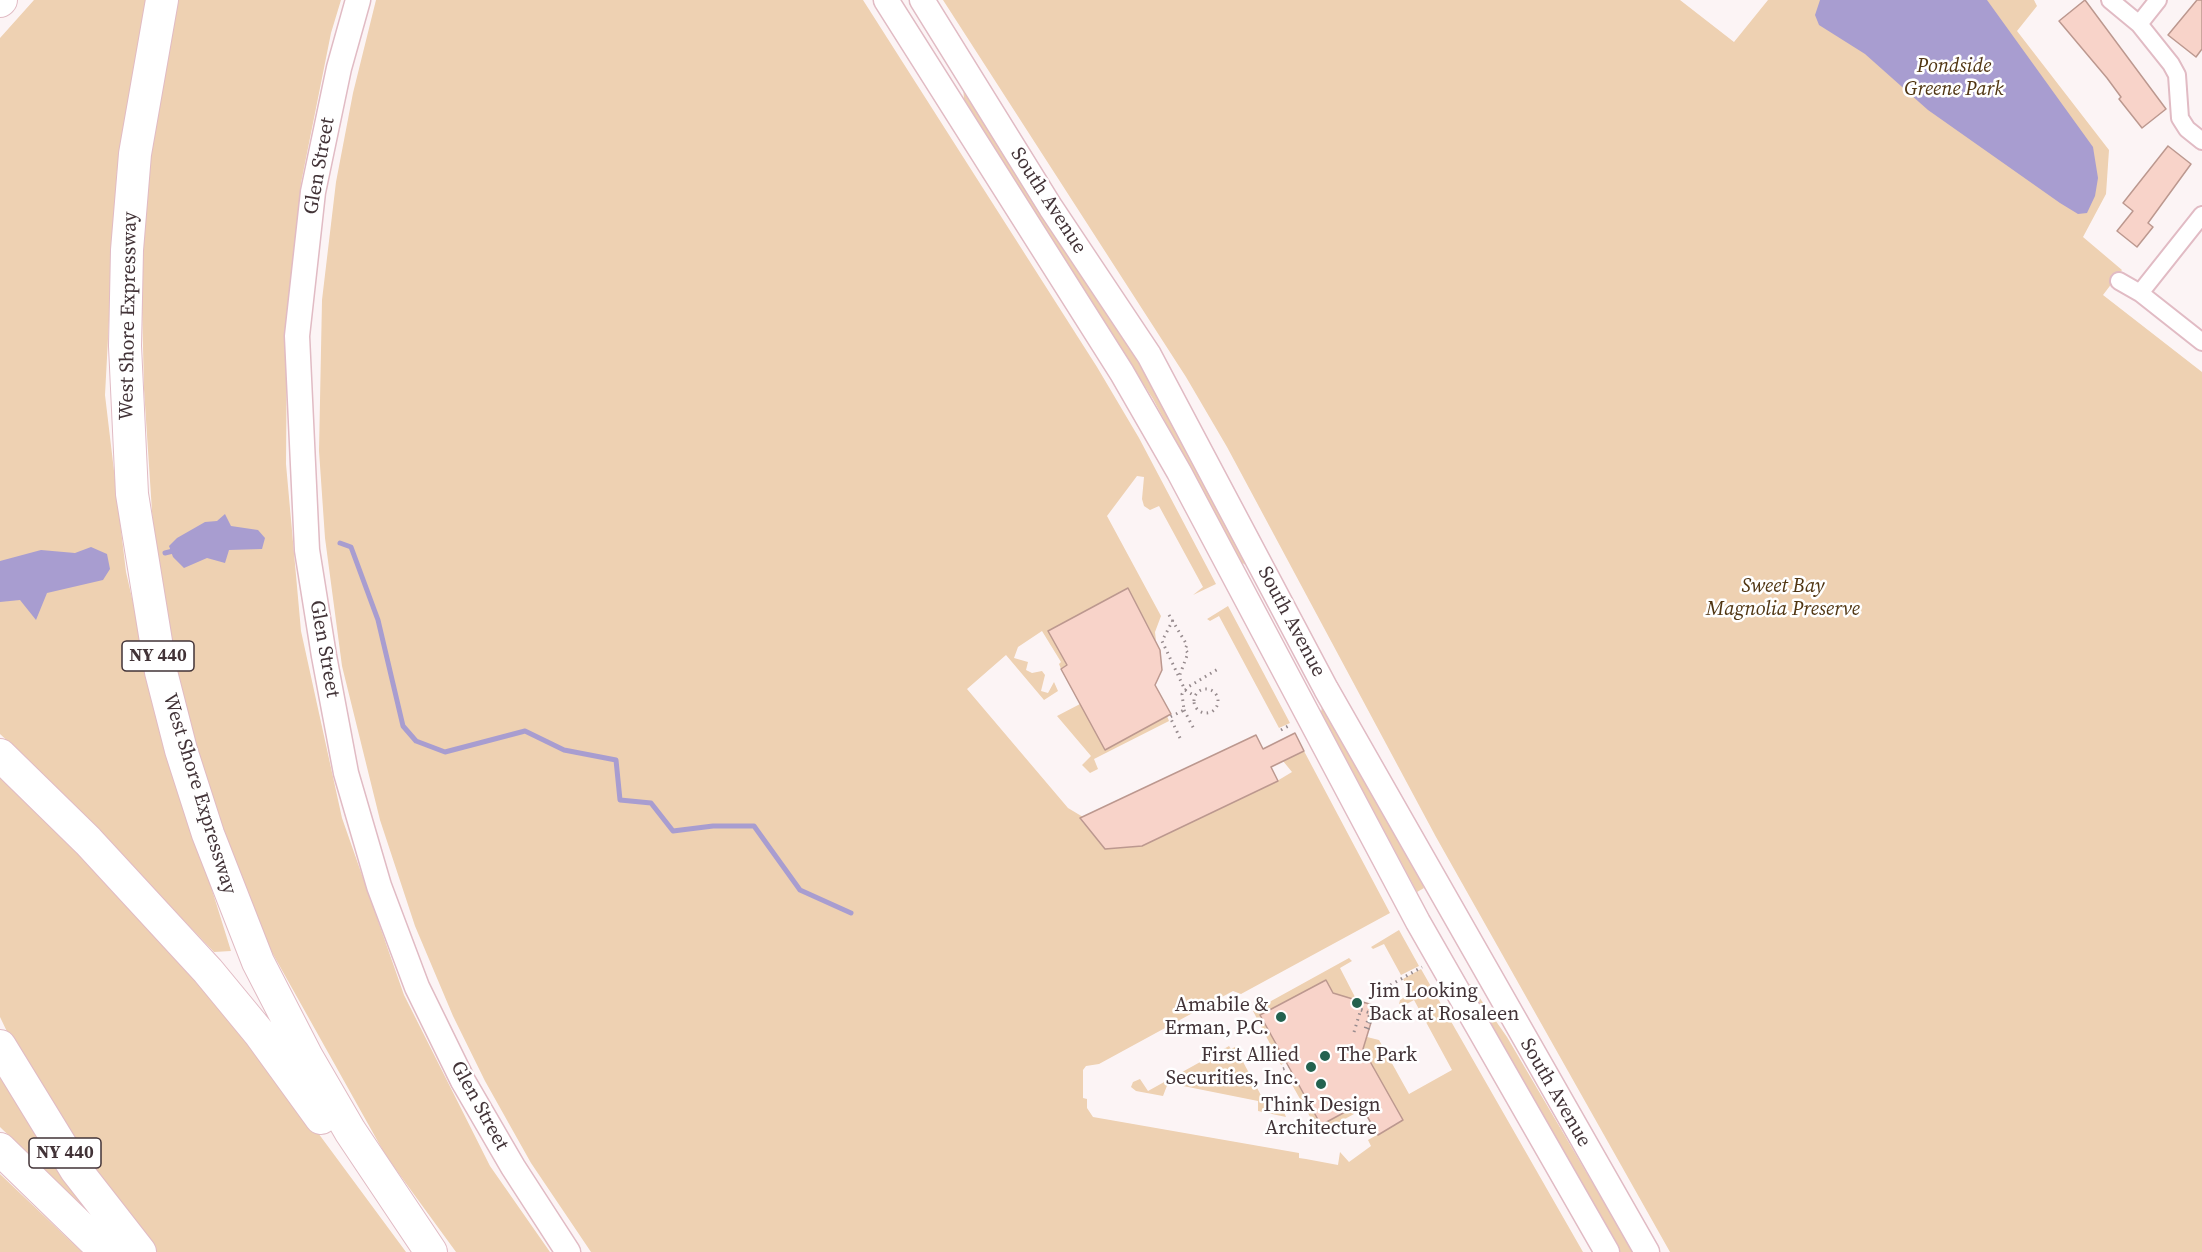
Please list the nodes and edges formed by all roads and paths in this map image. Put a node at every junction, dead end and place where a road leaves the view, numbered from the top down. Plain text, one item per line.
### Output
1 (162, 0) edge
2 (358, 0) edge
3 (886, 0) edge
4 (921, 0) edge
5 (2110, 0) edge
6 (2157, 0) edge
7 (2139, 24) junction
8 (2202, 141) edge
9 (2202, 215) edge
10 (2119, 281) dead end
11 (2140, 293) junction
12 (2202, 342) edge
13 (1169, 615) dead end
14 (1173, 620) junction
15 (1218, 669) dead end
16 (1179, 677) junction
17 (1185, 690) junction
18 (1195, 696) junction
19 (1184, 710) junction
20 (1292, 724) dead end
21 (1195, 730) dead end
22 (1281, 730) dead end
23 (1180, 738) dead end
24 (0, 755) edge
25 (1422, 966) dead end
26 (1380, 991) dead end
27 (1364, 999) dead end
28 (1361, 1010) junction
29 (1378, 1016) dead end
30 (1354, 1032) dead end
31 (0, 1046) edge
32 (1289, 1066) dead end
33 (1283, 1070) dead end
34 (0, 1149) edge
35 (105, 1252) edge
36 (140, 1252) edge
37 (414, 1252) edge
38 (431, 1252) edge
39 (568, 1252) edge
40 (1606, 1252) edge
41 (1647, 1252) edge

1 - 38 highway, West Shore Expressway / NY 440
2 - 39 street, Glen Street
3 - 40 street, South Avenue
4 - 41 street, South Avenue
5 - 7 street
6 - 7 street
7 - 8 street
9 - 11 street
10 - 11 street
11 - 12 street
13 - 14 path
14 - 16 path
14 - 16 path
15 - 17 path
16 - 17 path
17 - 18 path
17 - 19 path
18 - 18 path
19 - 21 path
19 - 23 path
20 - 22 path
24 - 37 highway
25 - 26 path
27 - 28 path
28 - 29 path
28 - 30 path
31 - 36 highway, NY 440
32 - 33 path
34 - 35 highway

